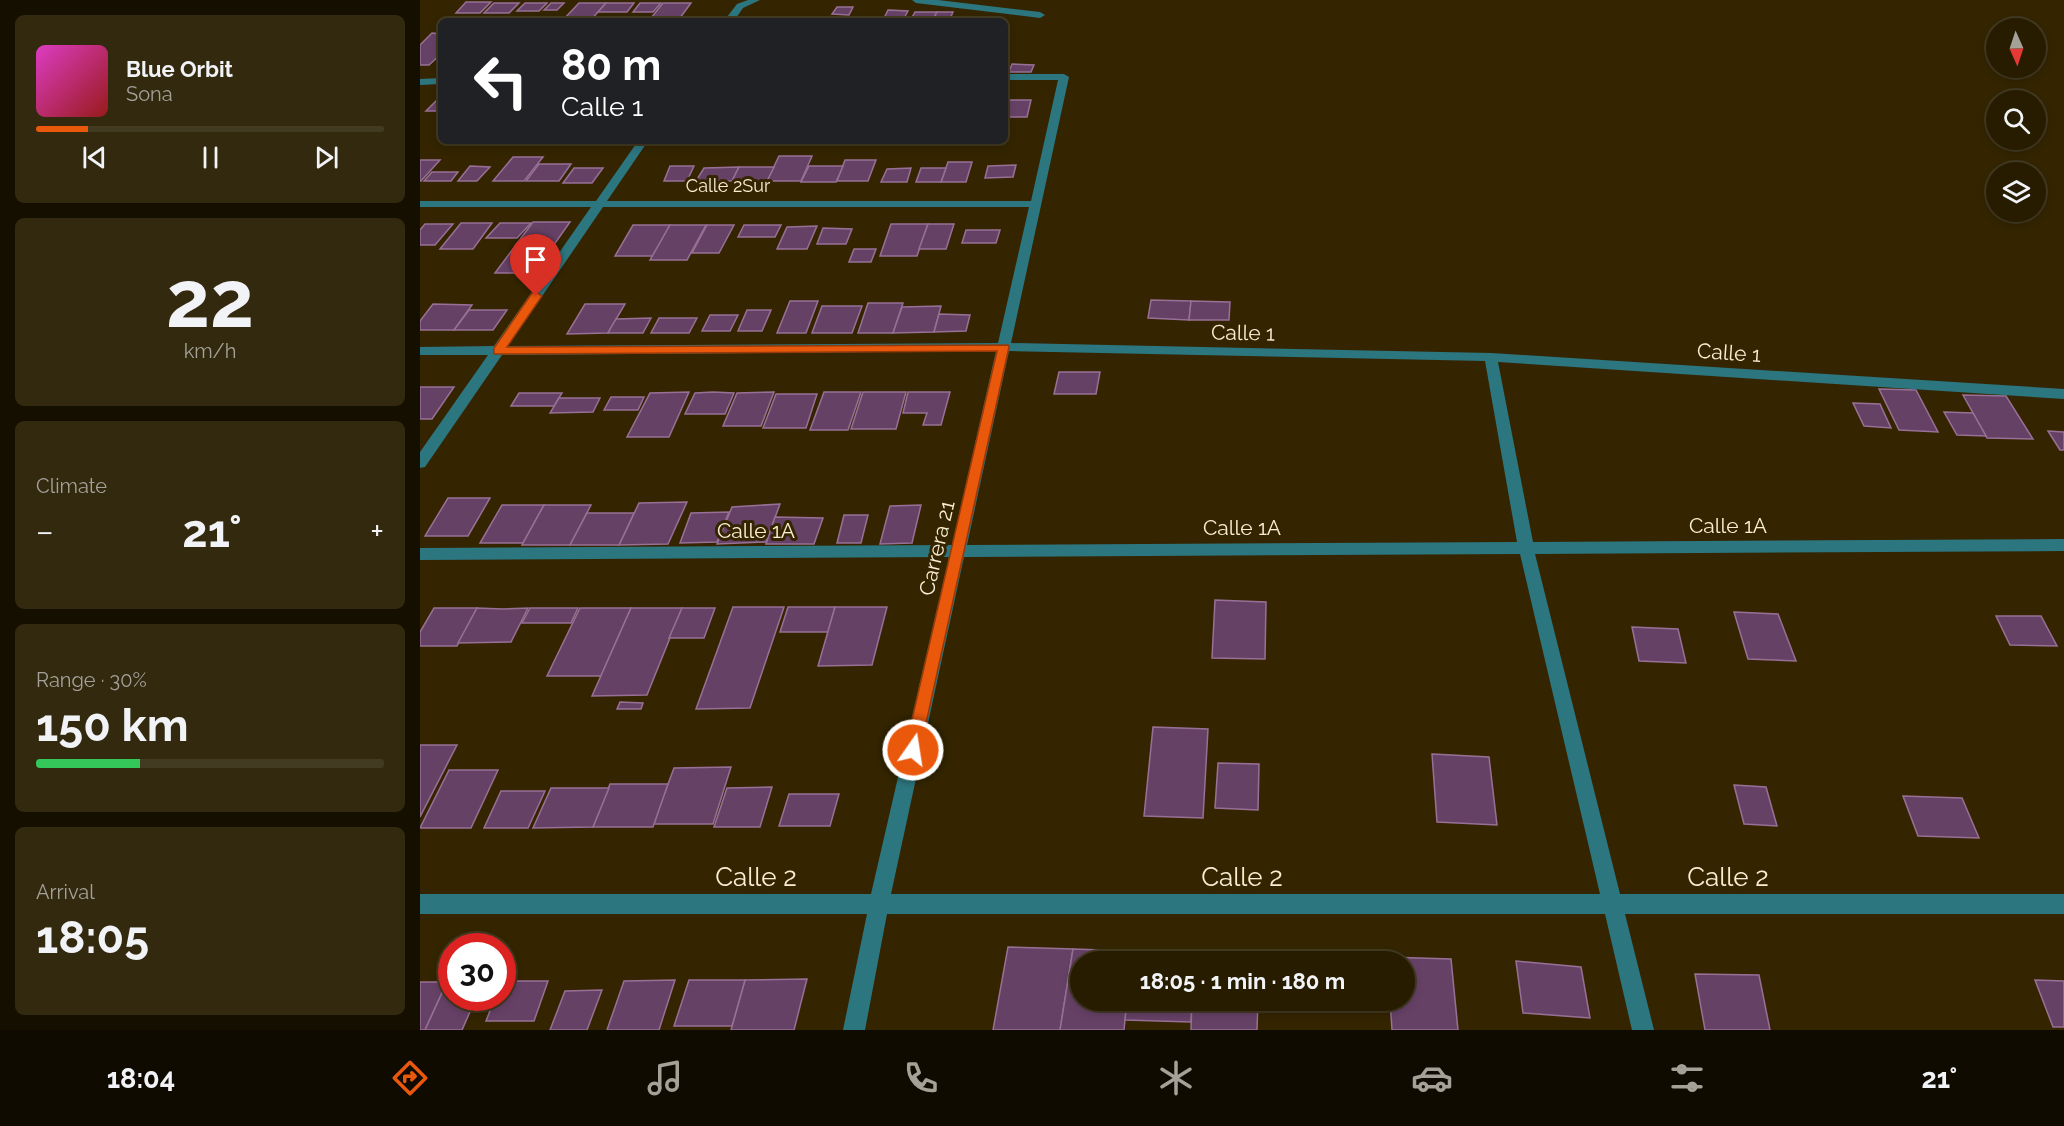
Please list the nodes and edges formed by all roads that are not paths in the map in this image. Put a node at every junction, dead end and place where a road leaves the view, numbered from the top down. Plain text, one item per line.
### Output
1 (754, 0) edge
2 (916, 0) edge
3 (1040, 15) dead end
4 (731, 18) edge
5 (1008, 77) edge
6 (438, 81) edge
7 (420, 82) edge
8 (641, 144) edge
9 (420, 204) edge
10 (600, 204) junction
11 (1036, 204) junction
12 (1004, 347) junction
13 (420, 351) edge
14 (498, 351) junction
15 (1491, 357) junction
16 (2064, 394) edge
17 (420, 463) edge
18 (2064, 545) edge
19 (1526, 548) junction
20 (958, 551) junction
21 (420, 554) edge
22 (420, 904) edge
23 (879, 904) junction
24 (1613, 904) junction
25 (2064, 904) edge
26 (854, 1030) edge
27 (1643, 1030) edge

1 - 4 street
2 - 3 street
5 - 11 street, Carrera 21
6 - 7 street
8 - 10 street
9 - 10 street, Calle 2Sur
10 - 11 street, Calle 2Sur
10 - 14 street
11 - 12 street, Carrera 21
12 - 14 street, Calle 1
12 - 15 street, Calle 1
12 - 20 street, Carrera 21
13 - 14 street, Calle 1
14 - 17 street
15 - 16 street, Calle 1
15 - 19 street
18 - 19 street, Calle 1A
19 - 20 street, Calle 1A
19 - 24 street
20 - 21 street, Calle 1A
20 - 23 street, Carrera 21
22 - 23 street, Calle 2
23 - 24 street, Calle 2
23 - 26 street, Carrera 21
24 - 25 street, Calle 2
24 - 27 street

